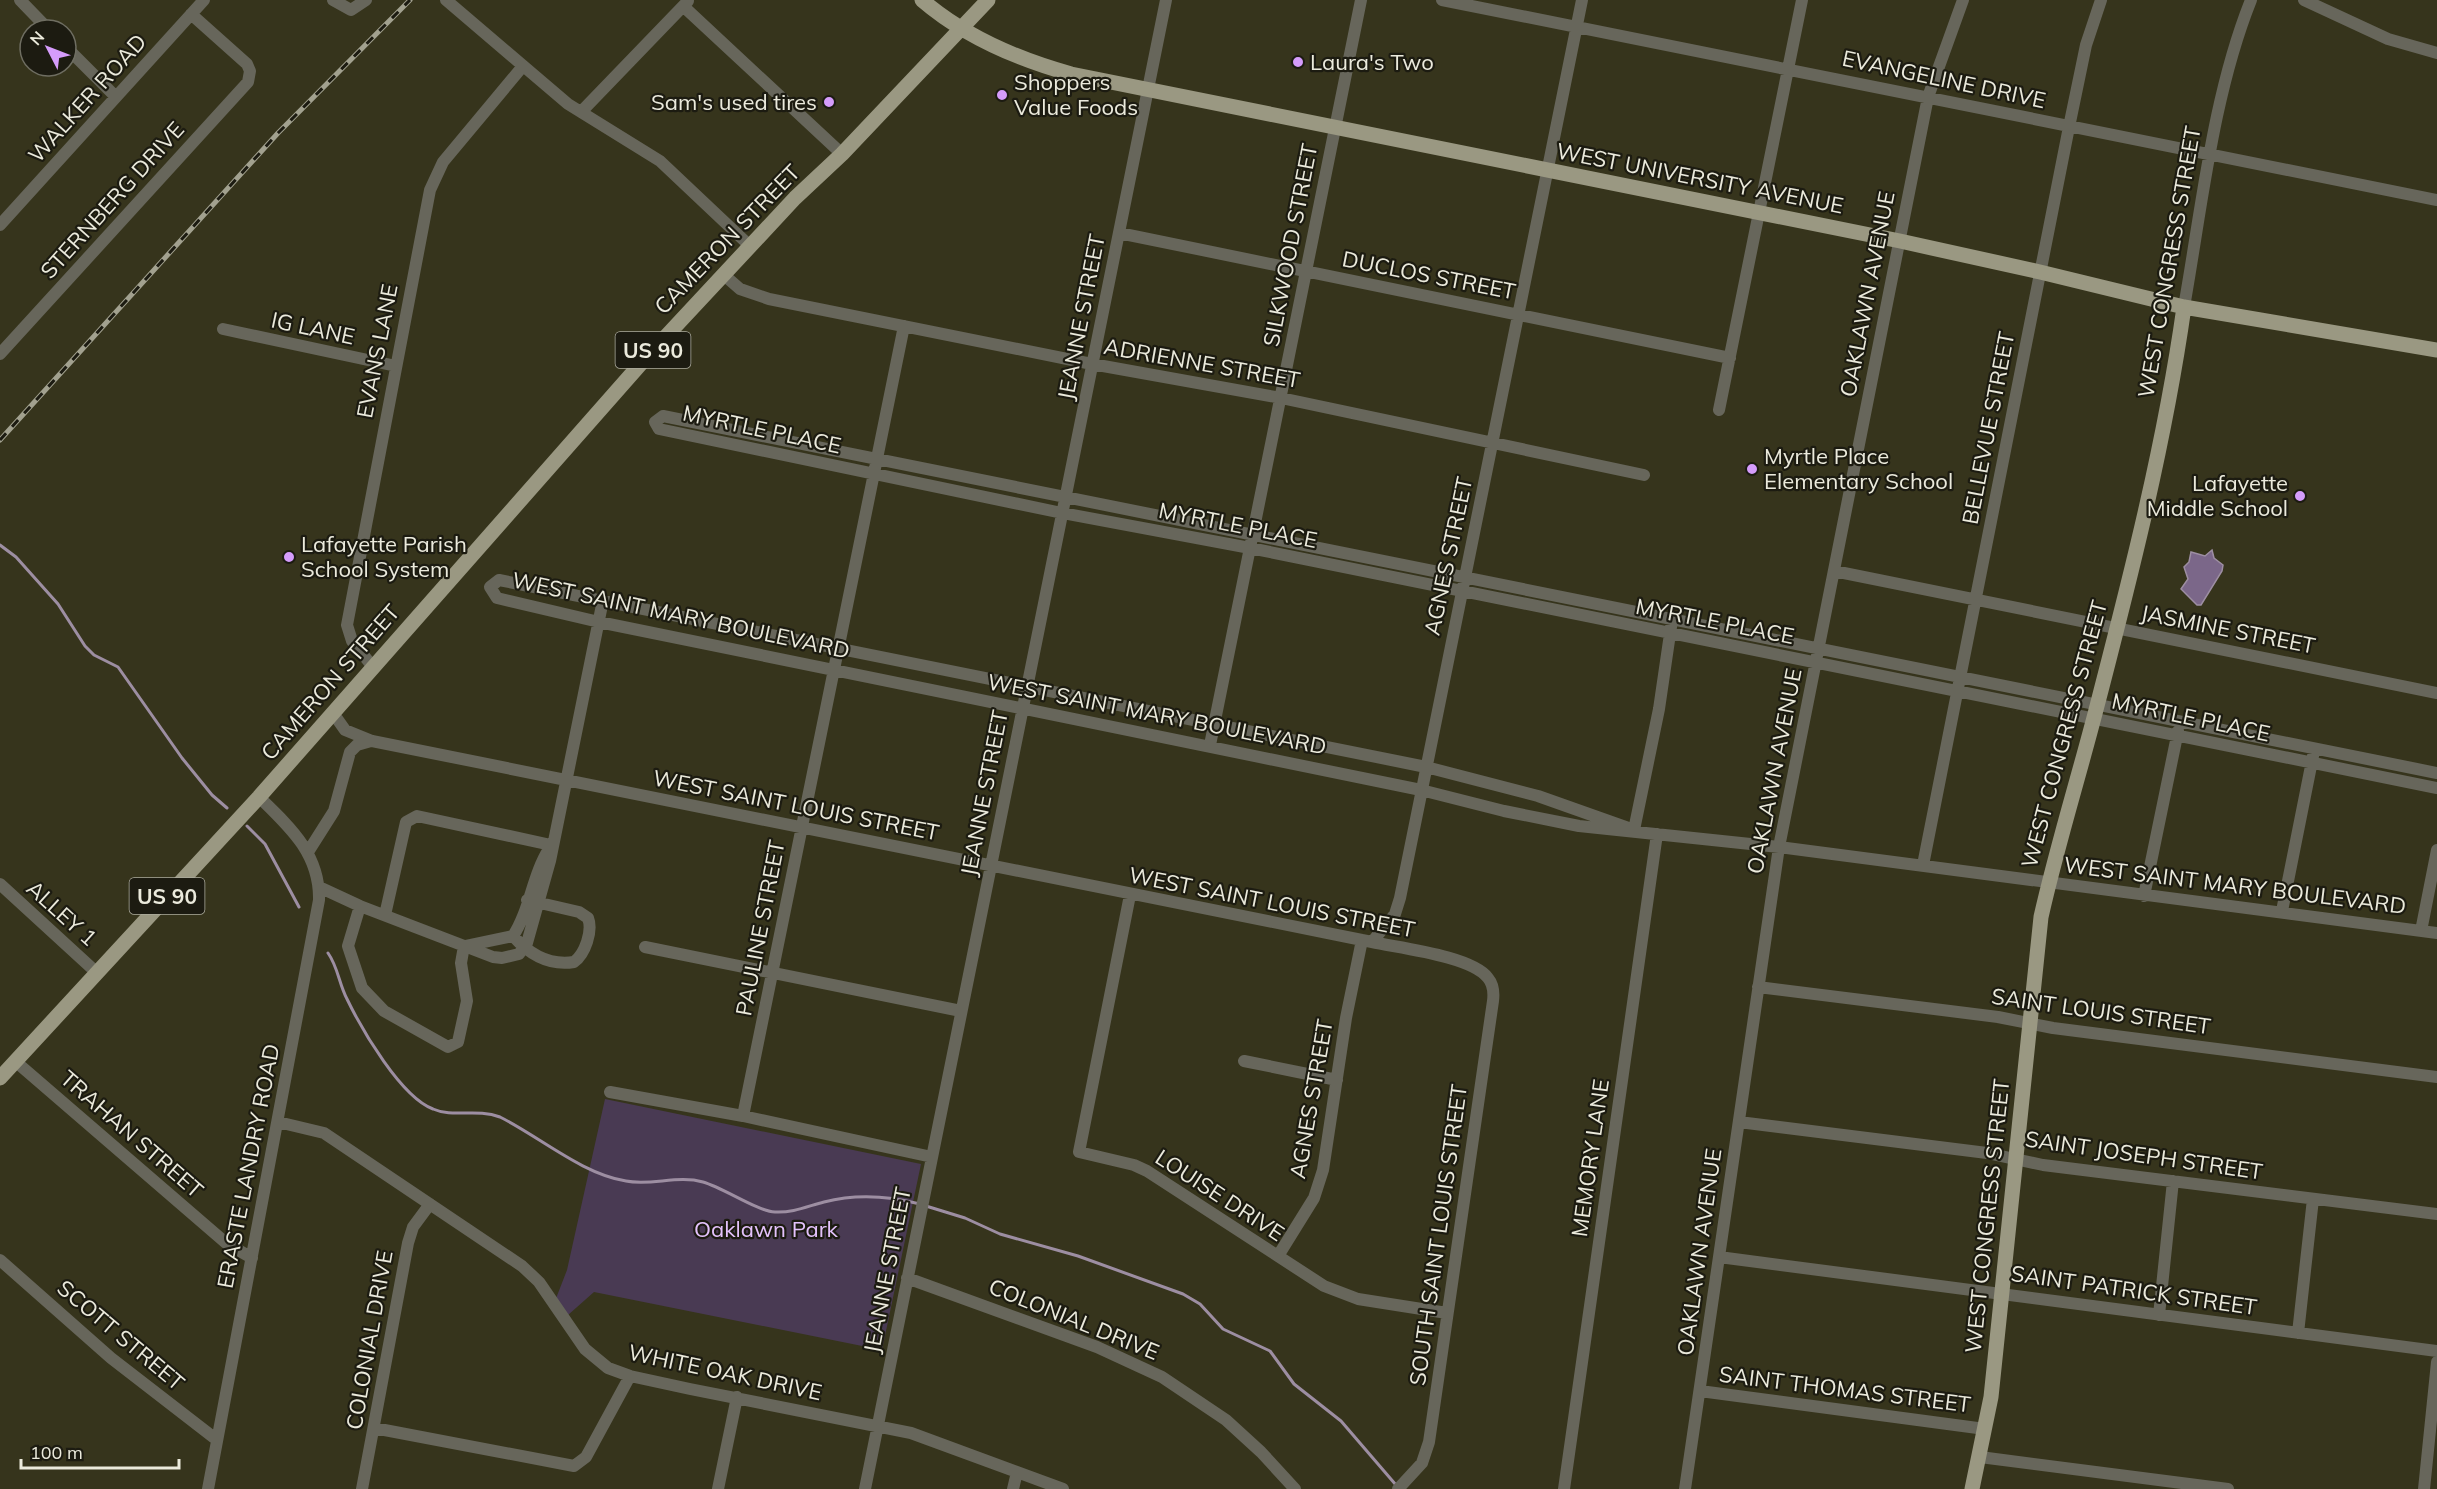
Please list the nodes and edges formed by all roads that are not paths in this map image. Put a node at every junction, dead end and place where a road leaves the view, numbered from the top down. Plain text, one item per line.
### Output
1 (20, 0) edge
2 (204, 0) edge
3 (333, 0) edge
4 (366, 0) edge
5 (446, 0) edge
6 (922, 0) edge
7 (988, 0) edge
8 (1166, 0) edge
9 (1361, 0) edge
10 (1442, 0) edge
11 (1582, 0) edge
12 (1802, 0) edge
13 (1963, 0) edge
14 (2101, 0) edge
15 (2251, 0) edge
16 (2304, 0) edge
17 (686, 3) edge
18 (192, 14) junction
19 (37, 18) edge
20 (1576, 27) junction
21 (961, 29) junction
22 (2437, 53) edge
23 (78, 59) edge
24 (523, 66) junction
25 (1788, 69) junction
26 (1148, 90) junction
27 (116, 97) junction
28 (1928, 97) junction
29 (581, 112) junction
30 (2069, 127) junction
31 (1335, 128) junction
32 (2212, 153) junction
33 (842, 154) junction
34 (1547, 171) junction
35 (2437, 201) edge
36 (1758, 212) junction
37 (0, 224) edge
38 (1119, 233) junction
39 (1900, 241) junction
40 (750, 246) junction
41 (1306, 271) junction
42 (2040, 272) junction
43 (724, 275) junction
44 (2184, 307) junction
45 (1518, 314) junction
46 (904, 326) junction
47 (223, 329) dead end
48 (2437, 350) edge
49 (0, 354) edge
50 (1730, 358) junction
51 (1092, 364) junction
52 (396, 366) junction
53 (1281, 398) junction
54 (1719, 410) dead end
55 (1492, 444) junction
56 (876, 459) junction
57 (873, 473) junction
58 (1644, 475) dead end
59 (1065, 497) junction
60 (1062, 513) junction
61 (1253, 534) junction
62 (1250, 548) junction
63 (1834, 571) junction
64 (1465, 578) junction
65 (1462, 593) junction
66 (1975, 599) junction
67 (603, 600) junction
68 (1673, 617) junction
69 (599, 622) junction
70 (2116, 628) junction
71 (1670, 634) junction
72 (838, 648) junction
73 (1819, 649) junction
74 (1816, 663) junction
75 (373, 667) junction
76 (834, 669) junction
77 (1959, 677) junction
78 (1025, 688) junction
79 (1957, 691) junction
80 (2437, 693) edge
81 (1023, 708) junction
82 (2096, 712) junction
83 (333, 713) junction
84 (2180, 721) junction
85 (1215, 723) junction
86 (2177, 737) junction
87 (372, 741) junction
88 (1210, 746) junction
89 (2314, 749) junction
90 (2311, 763) junction
91 (1426, 767) junction
92 (2437, 773) edge
93 (567, 780) junction
94 (2437, 788) edge
95 (1421, 790) junction
96 (259, 797) junction
97 (802, 828) junction
98 (1634, 830) junction
99 (1657, 834) junction
100 (552, 845) junction
101 (1779, 847) junction
102 (2437, 850) edge
103 (308, 852) junction
104 (1923, 865) junction
105 (991, 866) junction
106 (2049, 882) junction
107 (0, 884) edge
108 (319, 887) junction
109 (1130, 895) junction
110 (2144, 896) junction
111 (533, 901) junction
112 (360, 906) junction
113 (2282, 911) junction
114 (385, 915) junction
115 (2421, 931) junction
116 (2437, 933) edge
117 (513, 936) junction
118 (1367, 941) junction
119 (464, 946) junction
120 (645, 947) dead end
121 (524, 948) junction
122 (96, 972) junction
123 (772, 973) junction
124 (1489, 979) joint
125 (1758, 987) junction
126 (961, 1011) junction
127 (2030, 1023) junction
128 (15, 1061) junction
129 (1244, 1061) dead end
130 (2437, 1077) edge
131 (0, 1078) edge
132 (1337, 1080) junction
133 (610, 1092) dead end
134 (744, 1116) junction
135 (278, 1122) junction
136 (1739, 1122) junction
137 (932, 1157) junction
138 (2016, 1159) junction
139 (2173, 1181) junction
140 (2313, 1199) junction
141 (430, 1204) junction
142 (2437, 1214) edge
143 (1278, 1256) junction
144 (1719, 1257) junction
145 (252, 1258) junction
146 (0, 1260) edge
147 (907, 1278) junction
148 (2001, 1293) junction
149 (1448, 1313) junction
150 (2159, 1315) junction
151 (2298, 1333) junction
152 (2437, 1351) edge
153 (2437, 1362) edge
154 (630, 1376) junction
155 (1700, 1392) junction
156 (737, 1397) junction
157 (877, 1426) junction
158 (374, 1428) junction
159 (1985, 1429) junction
160 (217, 1440) junction
161 (1980, 1457) junction
162 (1017, 1472) junction
163 (208, 1489) edge
164 (362, 1489) edge
165 (718, 1489) edge
166 (865, 1489) edge
167 (1013, 1489) edge
168 (1063, 1489) edge
169 (1295, 1489) edge
170 (1398, 1489) edge
171 (1563, 1489) edge
172 (1685, 1489) edge
173 (1972, 1489) edge
174 (2228, 1489) edge
175 (2424, 1489) edge

1 - 19 street
2 - 18 street, WALKER ROAD
3 - 4 street
5 - 24 street
6 - 21 main road, WEST UNIVERSITY AVENUE
7 - 21 main road, CAMERON STREET / US 90
8 - 26 street, JEANNE STREET
9 - 31 street, SILKWOOD STREET
10 - 20 street, EVANGELINE DRIVE
11 - 20 street, AGNES STREET
12 - 25 street
13 - 28 street, OAKLAWN AVENUE
14 - 30 street, BELLEVUE STREET
15 - 32 street, WEST CONGRESS STREET
16 - 22 street
17 - 29 street
17 - 33 street
18 - 27 street, WALKER ROAD
18 - 49 street, STERNBERG DRIVE
20 - 25 street, EVANGELINE DRIVE
20 - 34 street, AGNES STREET
21 - 26 main road, WEST UNIVERSITY AVENUE
21 - 33 main road, CAMERON STREET / US 90
23 - 27 street
24 - 29 street
24 - 52 street, EVANS LANE
25 - 28 street, EVANGELINE DRIVE
25 - 36 street
26 - 31 main road, WEST UNIVERSITY AVENUE
26 - 38 street, JEANNE STREET
27 - 37 street, WALKER ROAD
28 - 30 street, EVANGELINE DRIVE
28 - 39 street, OAKLAWN AVENUE
29 - 40 street
30 - 32 street, EVANGELINE DRIVE
30 - 42 street, BELLEVUE STREET
31 - 34 main road, WEST UNIVERSITY AVENUE
31 - 41 street, SILKWOOD STREET
32 - 35 street, EVANGELINE DRIVE
32 - 44 street, WEST CONGRESS STREET
33 - 40 main road, CAMERON STREET / US 90
34 - 36 main road, WEST UNIVERSITY AVENUE
34 - 45 street, AGNES STREET
36 - 39 main road, WEST UNIVERSITY AVENUE
36 - 50 street
38 - 41 street, DUCLOS STREET
38 - 51 street, JEANNE STREET
39 - 42 main road, WEST UNIVERSITY AVENUE
39 - 63 street, OAKLAWN AVENUE
40 - 43 main road, CAMERON STREET / US 90
41 - 45 street, DUCLOS STREET
41 - 53 street, SILKWOOD STREET
42 - 44 main road, WEST UNIVERSITY AVENUE
42 - 66 street, BELLEVUE STREET
43 - 46 street, ADRIENNE STREET
43 - 75 main road, CAMERON STREET / US 90
44 - 48 main road, WEST UNIVERSITY AVENUE
44 - 70 main road, WEST CONGRESS STREET
45 - 50 street, DUCLOS STREET
45 - 55 street, AGNES STREET
46 - 51 street, ADRIENNE STREET
46 - 56 street, PAULINE STREET
47 - 52 street, IG LANE
50 - 54 street
51 - 53 street, ADRIENNE STREET
51 - 59 street, JEANNE STREET
52 - 75 street, EVANS LANE
53 - 55 street, ADRIENNE STREET
53 - 61 street, SILKWOOD STREET
55 - 58 street, ADRIENNE STREET
55 - 64 street, AGNES STREET
56 - 57 street, PAULINE STREET
56 - 57 street, MYRTLE PLACE
56 - 59 street, MYRTLE PLACE
57 - 60 street, MYRTLE PLACE
57 - 72 street, PAULINE STREET
59 - 60 street, JEANNE STREET
59 - 61 street, MYRTLE PLACE
60 - 62 street, MYRTLE PLACE
60 - 78 street, JEANNE STREET
61 - 62 street, SILKWOOD STREET
61 - 64 street, MYRTLE PLACE
62 - 65 street, MYRTLE PLACE
62 - 85 street, SILKWOOD STREET
63 - 66 street, JASMINE STREET
63 - 73 street, OAKLAWN AVENUE
64 - 65 street, AGNES STREET
64 - 68 street, MYRTLE PLACE
65 - 71 street, MYRTLE PLACE
65 - 91 street, AGNES STREET
66 - 70 street, JASMINE STREET
66 - 77 street, BELLEVUE STREET
67 - 69 street
67 - 69 street, WEST SAINT MARY BOULEVARD
67 - 72 street, WEST SAINT MARY BOULEVARD
68 - 71 street
68 - 73 street, MYRTLE PLACE
69 - 76 street, WEST SAINT MARY BOULEVARD
69 - 93 street
70 - 80 street, JASMINE STREET
70 - 82 main road, WEST CONGRESS STREET
71 - 74 street, MYRTLE PLACE
71 - 98 street
72 - 76 street, PAULINE STREET
72 - 78 street, WEST SAINT MARY BOULEVARD
73 - 74 street, OAKLAWN AVENUE
73 - 77 street, MYRTLE PLACE
74 - 79 street, MYRTLE PLACE
74 - 101 street, OAKLAWN AVENUE
75 - 83 main road, CAMERON STREET / US 90
76 - 81 street, WEST SAINT MARY BOULEVARD
76 - 97 street, PAULINE STREET
77 - 79 street, BELLEVUE STREET
77 - 82 street, MYRTLE PLACE
78 - 81 street, JEANNE STREET
78 - 85 street, WEST SAINT MARY BOULEVARD
79 - 82 street, MYRTLE PLACE
79 - 104 street, BELLEVUE STREET
81 - 88 street, WEST SAINT MARY BOULEVARD
81 - 105 street, JEANNE STREET
82 - 84 street, MYRTLE PLACE
82 - 86 street, MYRTLE PLACE
82 - 106 main road, WEST CONGRESS STREET
83 - 87 street
83 - 96 main road, CAMERON STREET / US 90
84 - 86 street
84 - 89 street, MYRTLE PLACE
85 - 88 street, SILKWOOD STREET
85 - 91 street, WEST SAINT MARY BOULEVARD
86 - 90 street, MYRTLE PLACE
86 - 110 street
87 - 93 street, WEST SAINT LOUIS STREET
87 - 103 street
88 - 95 street, WEST SAINT MARY BOULEVARD
89 - 90 street
89 - 92 street, MYRTLE PLACE
90 - 94 street, MYRTLE PLACE
90 - 113 street
91 - 95 street, AGNES STREET
91 - 98 street, WEST SAINT MARY BOULEVARD
93 - 97 street, WEST SAINT LOUIS STREET
93 - 100 street
95 - 98 street, WEST SAINT MARY BOULEVARD
95 - 118 street, AGNES STREET
96 - 103 street, ERASTE LANDRY ROAD
96 - 122 main road, CAMERON STREET / US 90
97 - 105 street, WEST SAINT LOUIS STREET
97 - 123 street, PAULINE STREET
98 - 99 street, WEST SAINT MARY BOULEVARD
99 - 101 street, WEST SAINT MARY BOULEVARD
99 - 171 street, MEMORY LANE
100 - 111 street
100 - 114 street
101 - 104 street, WEST SAINT MARY BOULEVARD
101 - 125 street, OAKLAWN AVENUE
102 - 115 street
103 - 108 street, ERASTE LANDRY ROAD
104 - 106 street, WEST SAINT MARY BOULEVARD
105 - 109 street, WEST SAINT LOUIS STREET
105 - 126 street, JEANNE STREET
106 - 110 street, WEST SAINT MARY BOULEVARD
106 - 127 main road, WEST CONGRESS STREET
107 - 122 street, ALLEY 1
108 - 112 street
108 - 135 street, ERASTE LANDRY ROAD
109 - 118 street, WEST SAINT LOUIS STREET
109 - 143 street, LOUISE DRIVE
110 - 113 street, WEST SAINT MARY BOULEVARD
111 - 117 street
111 - 121 street
111 - 121 street
112 - 114 street
112 - 119 street
113 - 115 street, WEST SAINT MARY BOULEVARD
114 - 119 street
115 - 116 street, WEST SAINT MARY BOULEVARD
117 - 119 street
117 - 121 street
118 - 124 street, WEST SAINT LOUIS STREET
118 - 132 street, AGNES STREET
119 - 121 street
120 - 123 street
122 - 128 main road, CAMERON STREET / US 90
123 - 126 street
123 - 134 street, PAULINE STREET
124 - 149 street, SOUTH SAINT LOUIS STREET
125 - 127 street, SAINT LOUIS STREET
125 - 136 street, OAKLAWN AVENUE
126 - 137 street, JEANNE STREET
127 - 130 street, SAINT LOUIS STREET
127 - 138 main road, WEST CONGRESS STREET
128 - 131 main road, CAMERON STREET / US 90
128 - 145 street, TRAHAN STREET
129 - 132 street
132 - 143 street, AGNES STREET
133 - 134 street
134 - 137 street
135 - 141 street, WHITE OAK DRIVE
135 - 145 street, ERASTE LANDRY ROAD
136 - 138 street, SAINT JOSEPH STREET
136 - 144 street, OAKLAWN AVENUE
137 - 147 street, JEANNE STREET
138 - 139 street, SAINT JOSEPH STREET
138 - 148 main road, WEST CONGRESS STREET
139 - 140 street, SAINT JOSEPH STREET
139 - 150 street
140 - 142 street, SAINT JOSEPH STREET
140 - 151 street
141 - 154 street, WHITE OAK DRIVE
141 - 158 street, COLONIAL DRIVE
143 - 149 street, LOUISE DRIVE
144 - 148 street, SAINT PATRICK STREET
144 - 155 street, OAKLAWN AVENUE
145 - 160 street, ERASTE LANDRY ROAD
146 - 160 street, SCOTT STREET
147 - 157 street, JEANNE STREET
147 - 169 street, COLONIAL DRIVE
148 - 150 street, SAINT PATRICK STREET
148 - 159 main road, WEST CONGRESS STREET
149 - 170 street, SOUTH SAINT LOUIS STREET
150 - 151 street, SAINT PATRICK STREET
151 - 152 street, SAINT PATRICK STREET
153 - 175 street
154 - 156 street, WHITE OAK DRIVE
154 - 158 street
155 - 159 street, SAINT THOMAS STREET
155 - 172 street, OAKLAWN AVENUE
156 - 157 street, WHITE OAK DRIVE
156 - 165 street
157 - 162 street, WHITE OAK DRIVE
157 - 166 street, JEANNE STREET
158 - 164 street, COLONIAL DRIVE
159 - 161 main road, WEST CONGRESS STREET
160 - 163 street, ERASTE LANDRY ROAD
161 - 173 main road, WEST CONGRESS STREET
161 - 174 street
162 - 167 street
162 - 168 street, WHITE OAK DRIVE

